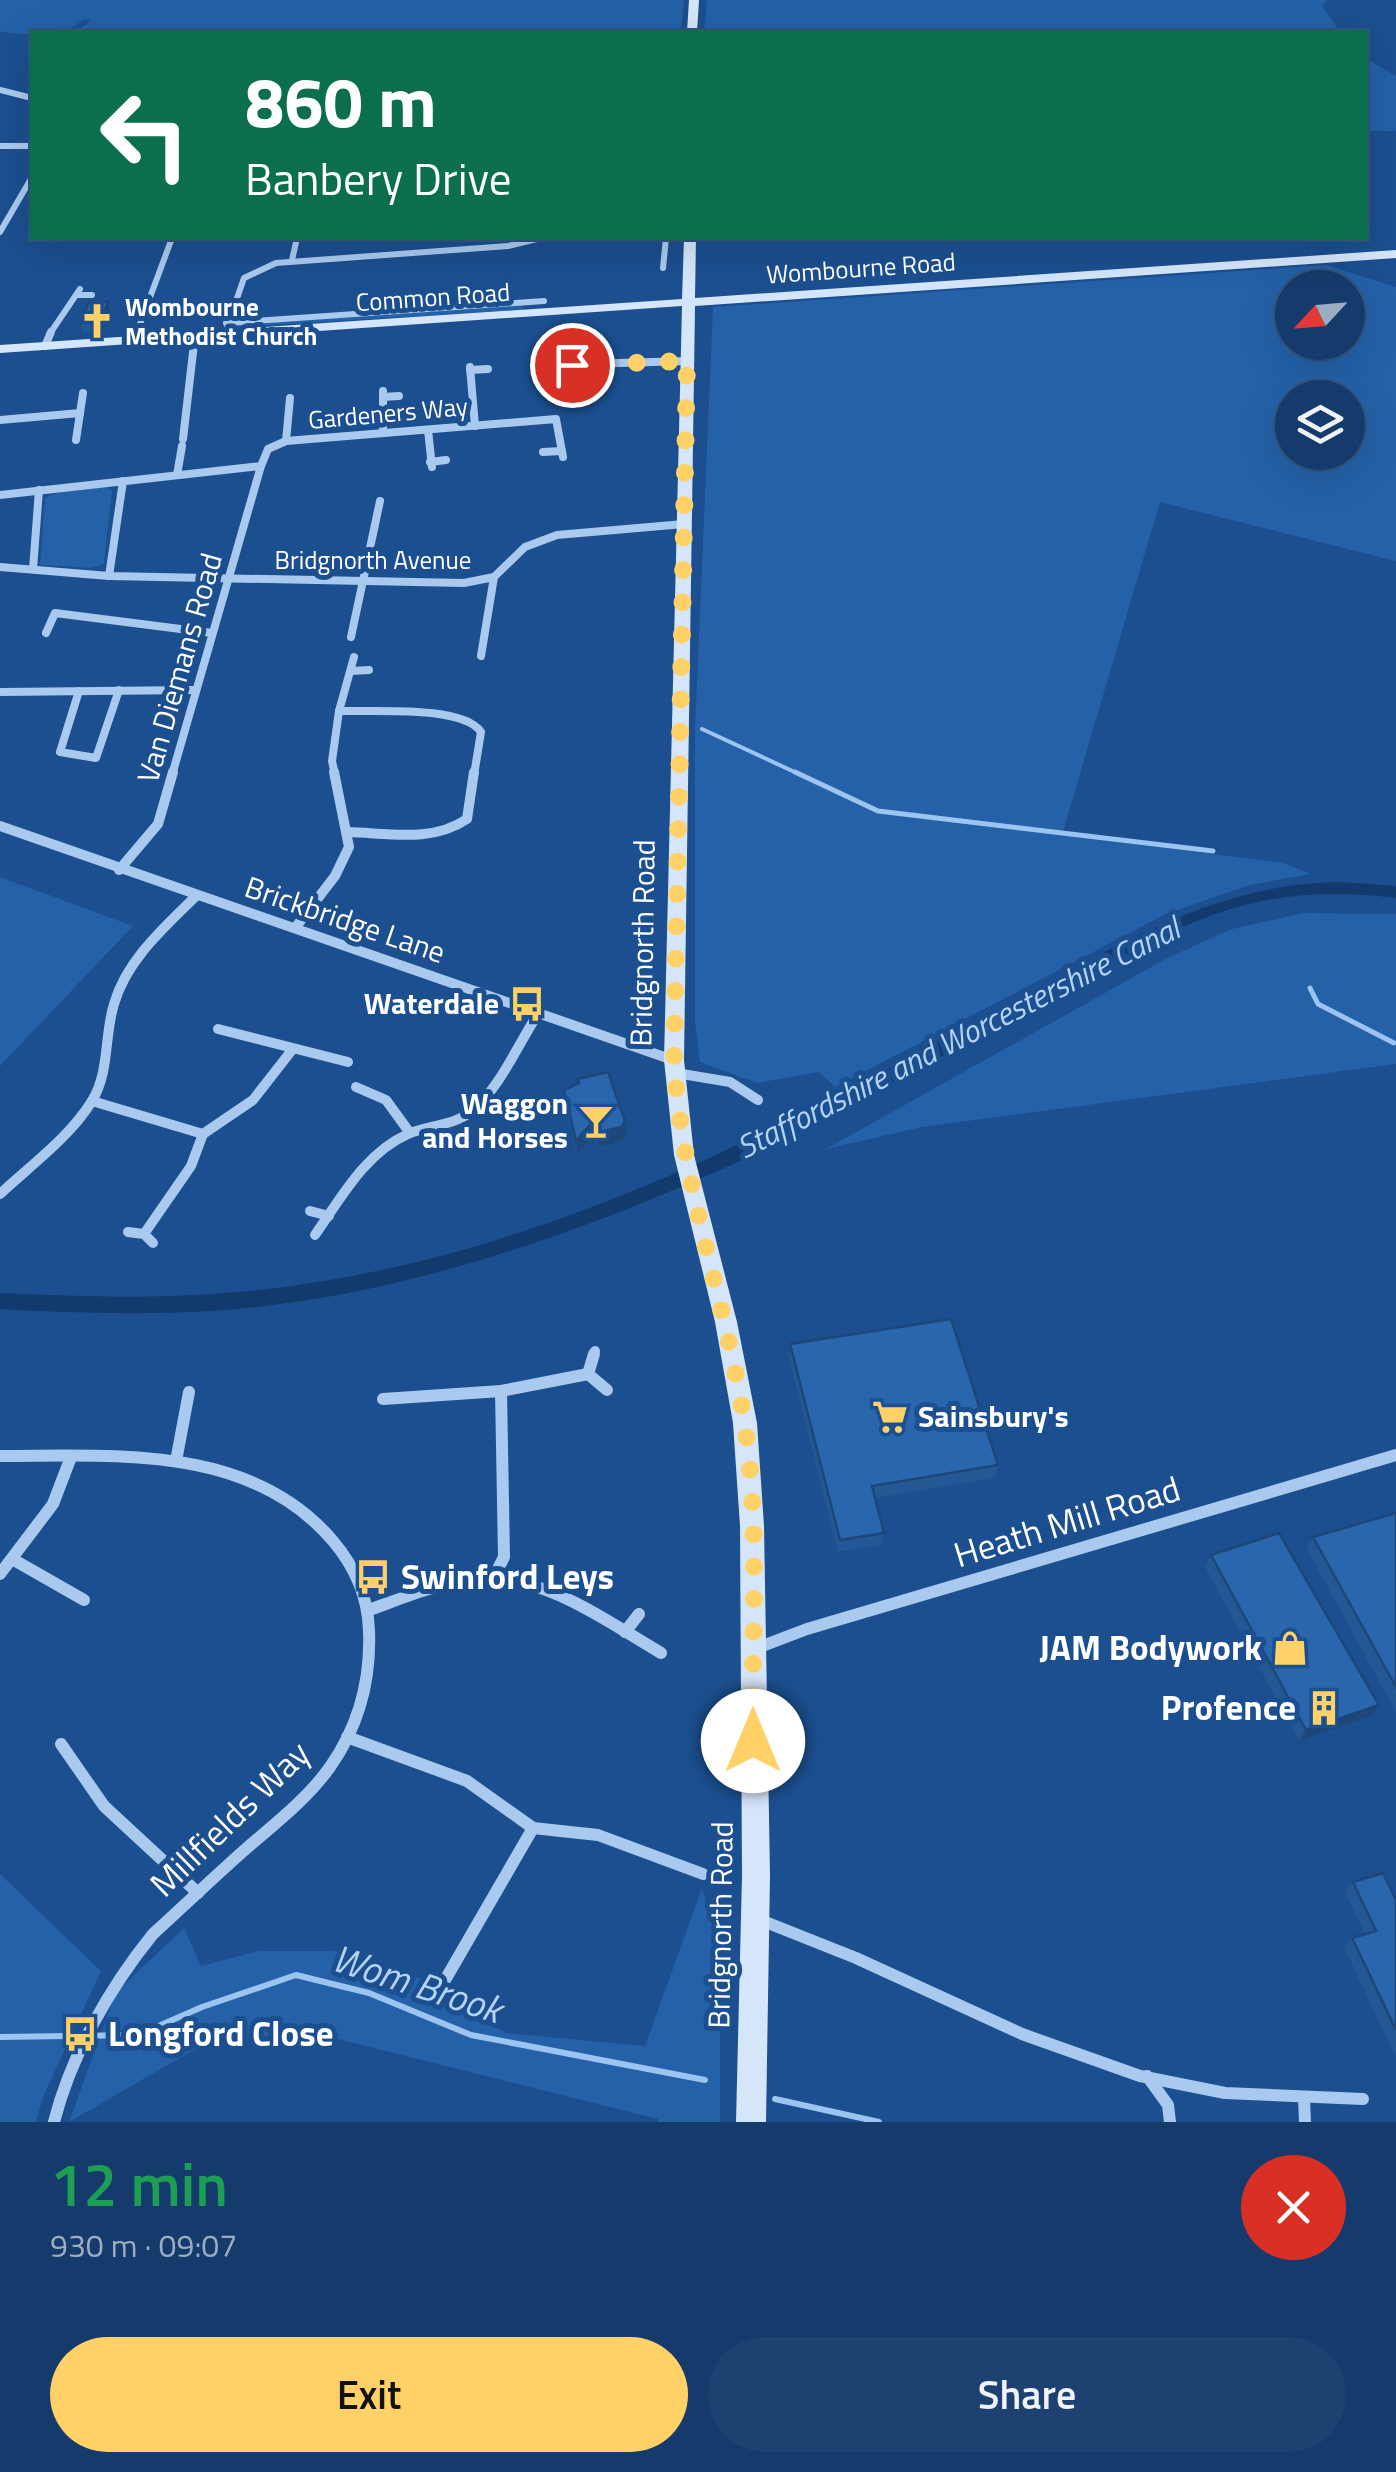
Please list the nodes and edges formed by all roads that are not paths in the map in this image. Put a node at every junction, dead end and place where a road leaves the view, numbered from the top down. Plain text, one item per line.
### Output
1 (694, 0) edge
2 (692, 30) edge
3 (0, 90) edge
4 (30, 98) edge
5 (0, 146) edge
6 (30, 146) edge
7 (30, 180) edge
8 (1, 231) edge
9 (171, 240) edge
10 (297, 240) edge
11 (534, 240) edge
12 (666, 240) edge
13 (690, 240) edge
14 (1396, 254) edge
15 (292, 260) junction
16 (663, 268) dead end
17 (92, 295) dead end
18 (689, 302) junction
19 (225, 328) junction
20 (195, 336) junction
21 (134, 340) junction
22 (44, 346) junction
23 (0, 349) edge
24 (687, 361) junction
25 (552, 366) dead end
26 (488, 368) dead end
27 (82, 393) dead end
28 (398, 396) dead end
29 (290, 398) dead end
30 (80, 413) junction
31 (0, 420) edge
32 (475, 426) junction
33 (428, 430) junction
34 (383, 433) junction
35 (76, 440) dead end
36 (286, 441) junction
37 (543, 452) dead end
38 (446, 460) dead end
39 (262, 466) junction
40 (177, 475) junction
41 (123, 481) junction
42 (40, 490) junction
43 (0, 496) edge
44 (380, 500) dead end
45 (684, 524) junction
46 (0, 568) edge
47 (33, 569) junction
48 (109, 576) junction
49 (494, 577) junction
50 (228, 580) junction
51 (364, 582) junction
52 (212, 632) junction
53 (46, 633) dead end
54 (351, 637) dead end
55 (481, 656) dead end
56 (354, 657) dead end
57 (369, 670) dead end
58 (351, 671) junction
59 (119, 690) junction
60 (196, 690) junction
61 (78, 691) junction
62 (0, 692) edge
63 (339, 711) junction
64 (0, 826) edge
65 (348, 832) junction
66 (119, 870) junction
67 (197, 895) junction
68 (295, 928) junction
69 (538, 1014) junction
70 (218, 1030) dead end
71 (292, 1050) junction
72 (348, 1062) dead end
73 (674, 1067) junction
74 (384, 1082) dead end
75 (356, 1087) dead end
76 (374, 1094) junction
77 (758, 1100) dead end
78 (92, 1101) junction
79 (410, 1133) junction
80 (203, 1134) junction
81 (0, 1194) edge
82 (310, 1211) dead end
83 (329, 1216) junction
84 (128, 1232) dead end
85 (315, 1235) dead end
86 (596, 1352) dead end
87 (588, 1374) junction
88 (607, 1390) dead end
89 (502, 1391) junction
90 (189, 1392) dead end
91 (382, 1399) dead end
92 (0, 1456) edge
93 (1396, 1456) edge
94 (71, 1457) junction
95 (176, 1462) junction
96 (14, 1560) junction
97 (0, 1574) edge
98 (494, 1577) junction
99 (84, 1600) dead end
100 (368, 1610) junction
101 (639, 1614) dead end
102 (625, 1632) junction
103 (756, 1648) junction
104 (661, 1653) dead end
105 (347, 1737) junction
106 (61, 1744) dead end
107 (532, 1828) junction
108 (702, 1874) dead end
109 (198, 1892) junction
110 (755, 1918) junction
111 (441, 1987) dead end
112 (1146, 2076) junction
113 (1304, 2098) junction
114 (1363, 2099) dead end
115 (54, 2122) edge
116 (750, 2122) edge
117 (1170, 2122) edge
118 (1305, 2122) edge

1 - 2 main road
3 - 4 street
5 - 6 street
7 - 8 street
9 - 21 street
10 - 15 street
11 - 15 street
12 - 16 street
13 - 18 main road, Bridgnorth Road
14 - 18 main road, Wombourne Road
15 - 19 street
17 - 22 street
18 - 19 main road, Common Road
18 - 24 main road, Bridgnorth Road
19 - 20 main road, Common Road
20 - 21 main road, Common Road
20 - 40 street
21 - 22 main road, Common Road
22 - 23 main road, Common Road
24 - 25 street
24 - 45 main road, Bridgnorth Road
26 - 32 street
27 - 30 street
28 - 34 street
29 - 36 street
30 - 31 street
30 - 35 street
32 - 33 street, Gardeners Way
32 - 37 street, Gardeners Way
33 - 34 street, Gardeners Way
33 - 38 street
34 - 36 street, Gardeners Way
36 - 39 street, Gardeners Way
39 - 40 street
39 - 50 street, Van Diemans Road
40 - 41 street
41 - 42 street
41 - 48 street
42 - 43 street
42 - 47 street
44 - 51 street
45 - 49 street, Bridgnorth Avenue
45 - 73 main road, Bridgnorth Road
46 - 47 street, Bridgnorth Avenue
47 - 48 street, Bridgnorth Avenue
48 - 50 street, Bridgnorth Avenue
49 - 51 street, Bridgnorth Avenue
49 - 55 street
50 - 51 street, Bridgnorth Avenue
50 - 52 street, Van Diemans Road
51 - 54 street
52 - 53 street
52 - 60 street, Van Diemans Road
56 - 58 street
57 - 58 street
58 - 63 street
59 - 60 street
59 - 61 street
59 - 61 street
60 - 66 street, Van Diemans Road
61 - 62 street
63 - 65 street
63 - 65 street
64 - 66 street, Brickbridge Lane
65 - 68 street
66 - 67 street, Brickbridge Lane
67 - 68 street, Brickbridge Lane
67 - 78 street
68 - 69 street, Brickbridge Lane
69 - 73 street, Brickbridge Lane
69 - 79 street
70 - 71 street
71 - 72 street
71 - 80 street
73 - 77 street, Brickbridge Lane
73 - 103 main road, Bridgnorth Road
74 - 76 street
75 - 76 street
76 - 79 street
78 - 80 street
78 - 81 street
79 - 83 street
80 - 84 street
82 - 83 street
83 - 85 street
86 - 87 street
87 - 88 street
87 - 89 street
89 - 91 street
89 - 98 street
90 - 95 street
92 - 94 street, Millfields Way
93 - 103 street, Heath Mill Road
94 - 95 street, Millfields Way
94 - 96 street
95 - 100 street, Millfields Way
96 - 97 street
96 - 99 street
98 - 100 street
98 - 102 street
100 - 105 street, Millfields Way
101 - 102 street
102 - 104 street
103 - 110 main road, Bridgnorth Road
105 - 107 street
105 - 109 street, Millfields Way
106 - 109 street
107 - 108 street
107 - 111 street
109 - 115 street, Millfields Way
110 - 112 street
110 - 116 main road, Bridgnorth Road
112 - 113 street
112 - 117 street
113 - 114 street
113 - 118 street

